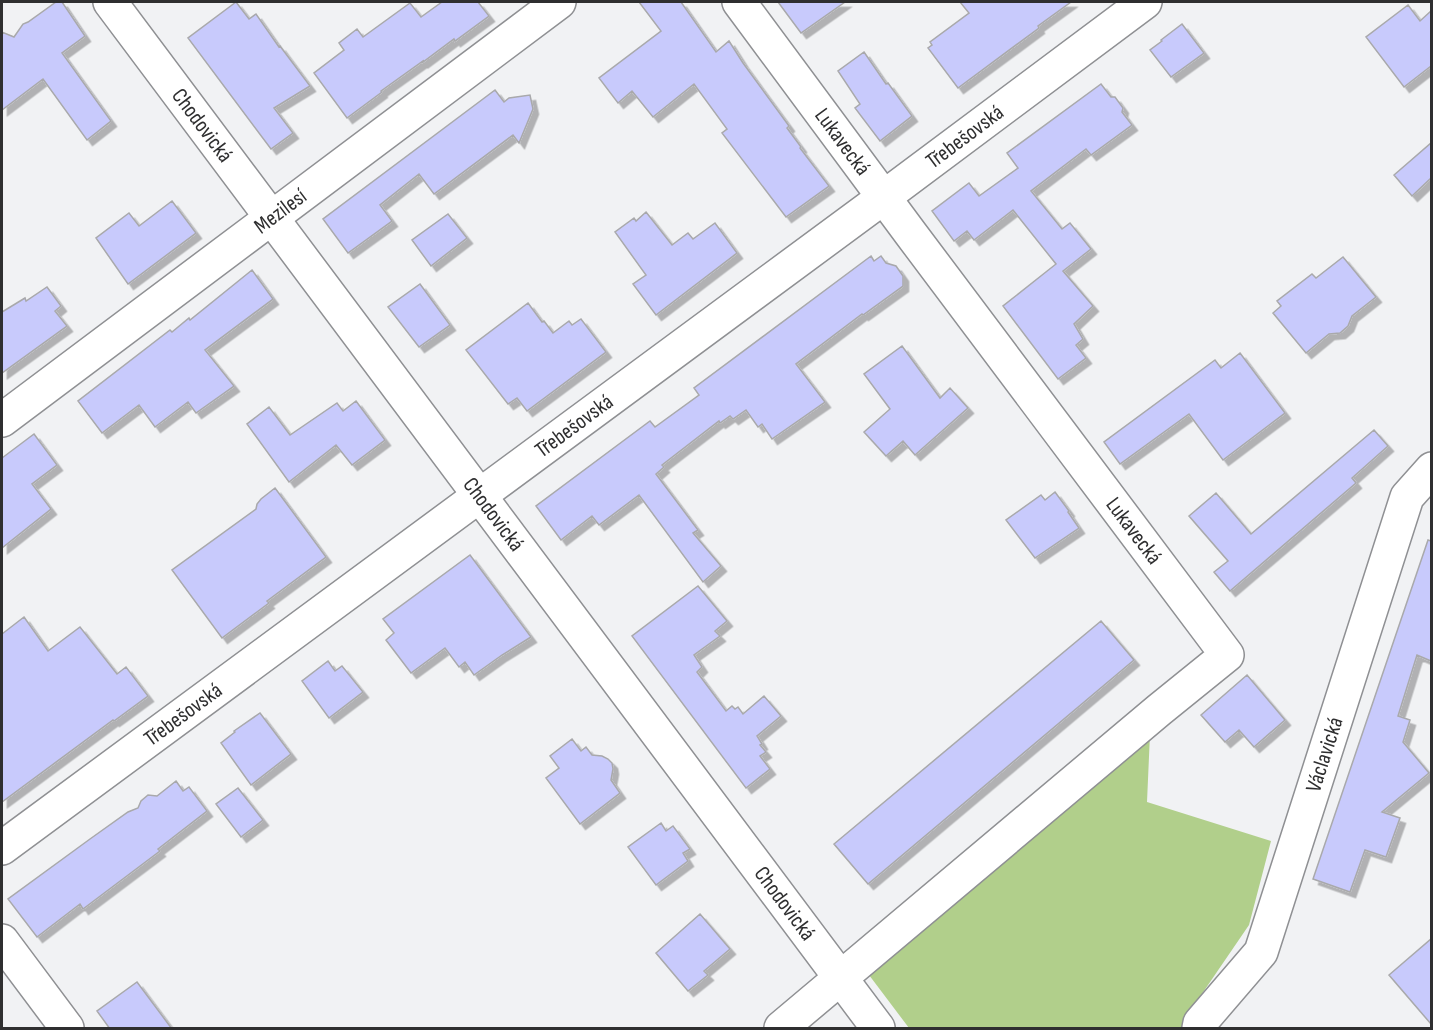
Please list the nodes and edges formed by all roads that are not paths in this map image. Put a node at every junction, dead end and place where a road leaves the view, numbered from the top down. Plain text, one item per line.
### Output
1 (110, 2) edge
2 (559, 2) edge
3 (740, 2) edge
4 (1145, 2) edge
5 (884, 197) junction
6 (272, 217) junction
7 (2, 420) edge
8 (1431, 469) edge
9 (479, 495) junction
10 (2, 848) edge
11 (2, 941) edge
12 (841, 979) junction
13 (67, 1029) edge
14 (781, 1029) edge
15 (878, 1029) edge
16 (1198, 1029) edge

1 - 6 street, Chodovická
2 - 6 street, Mezilesí
3 - 5 street, Lukavecká
4 - 5 street, Třebešovská
5 - 9 street, Třebešovská
5 - 12 street, Lukavecká
6 - 7 street, Mezilesí
6 - 9 street, Chodovická
8 - 16 street, Václavická
9 - 10 street, Třebešovská
9 - 12 street, Chodovická
11 - 13 street
12 - 14 street
12 - 15 street, Chodovická

